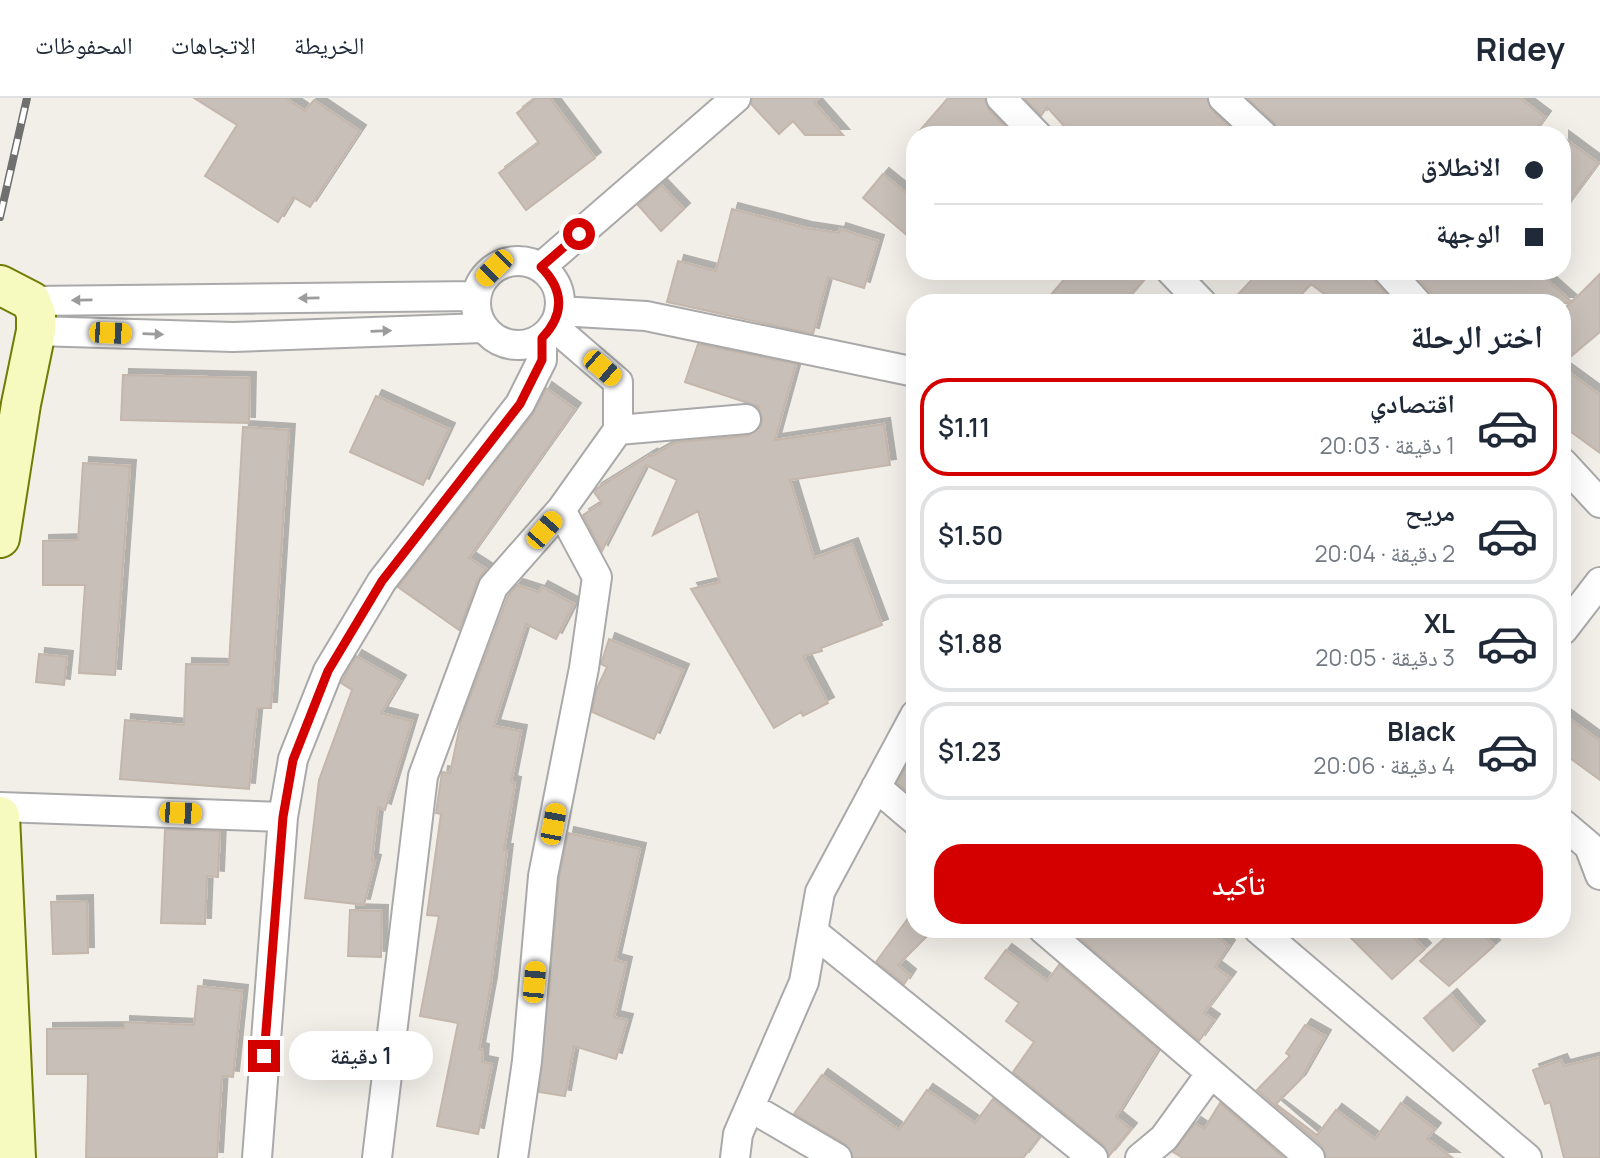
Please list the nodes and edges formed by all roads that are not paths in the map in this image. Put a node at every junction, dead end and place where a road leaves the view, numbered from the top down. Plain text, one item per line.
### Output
1 (736, 98) edge
2 (1001, 98) edge
3 (1223, 98) edge
4 (1028, 126) edge
5 (1253, 126) edge
6 (541, 267) junction
7 (1180, 280) edge
8 (1396, 280) edge
9 (1193, 294) edge
10 (1408, 294) edge
11 (476, 296) junction
12 (22, 305) edge
13 (552, 325) junction
14 (483, 328) junction
15 (906, 370) edge
16 (746, 419) dead end
17 (618, 430) junction
18 (1571, 472) edge
19 (1600, 503) edge
20 (561, 510) junction
21 (0, 538) edge
22 (1600, 582) edge
23 (1571, 620) edge
24 (906, 732) edge
25 (876, 787) junction
26 (0, 807) edge
27 (906, 812) edge
28 (0, 816) edge
29 (283, 817) junction
30 (1571, 829) edge
31 (1594, 845) edge
32 (1600, 875) edge
33 (813, 932) junction
34 (1054, 938) edge
35 (1269, 938) edge
36 (1211, 1073) junction
37 (750, 1107) junction
38 (16, 1158) edge
39 (257, 1158) edge
40 (377, 1158) edge
41 (513, 1158) edge
42 (735, 1158) edge
43 (837, 1158) edge
44 (1093, 1158) edge
45 (1140, 1158) edge
46 (1310, 1158) edge
47 (1527, 1158) edge

1 - 6 street
2 - 4 street
3 - 5 street
6 - 11 street
6 - 13 street
7 - 9 street
8 - 10 street
11 -> 12 street
11 - 14 street
12 -> 14 street
12 - 21 main road
13 - 14 street
13 - 15 street
13 - 17 street
13 - 29 street
16 - 17 street
17 - 20 street
18 - 19 street
20 - 40 street
20 - 41 street
22 - 23 street
24 - 25 street
25 - 27 street
25 - 33 street
26 - 29 street
28 - 38 main road
29 - 39 street
30 - 31 street
31 - 32 street
33 - 37 street
33 - 44 street
34 - 36 street
35 - 47 street
36 - 45 street
36 - 46 street
37 - 42 street
37 - 43 street

